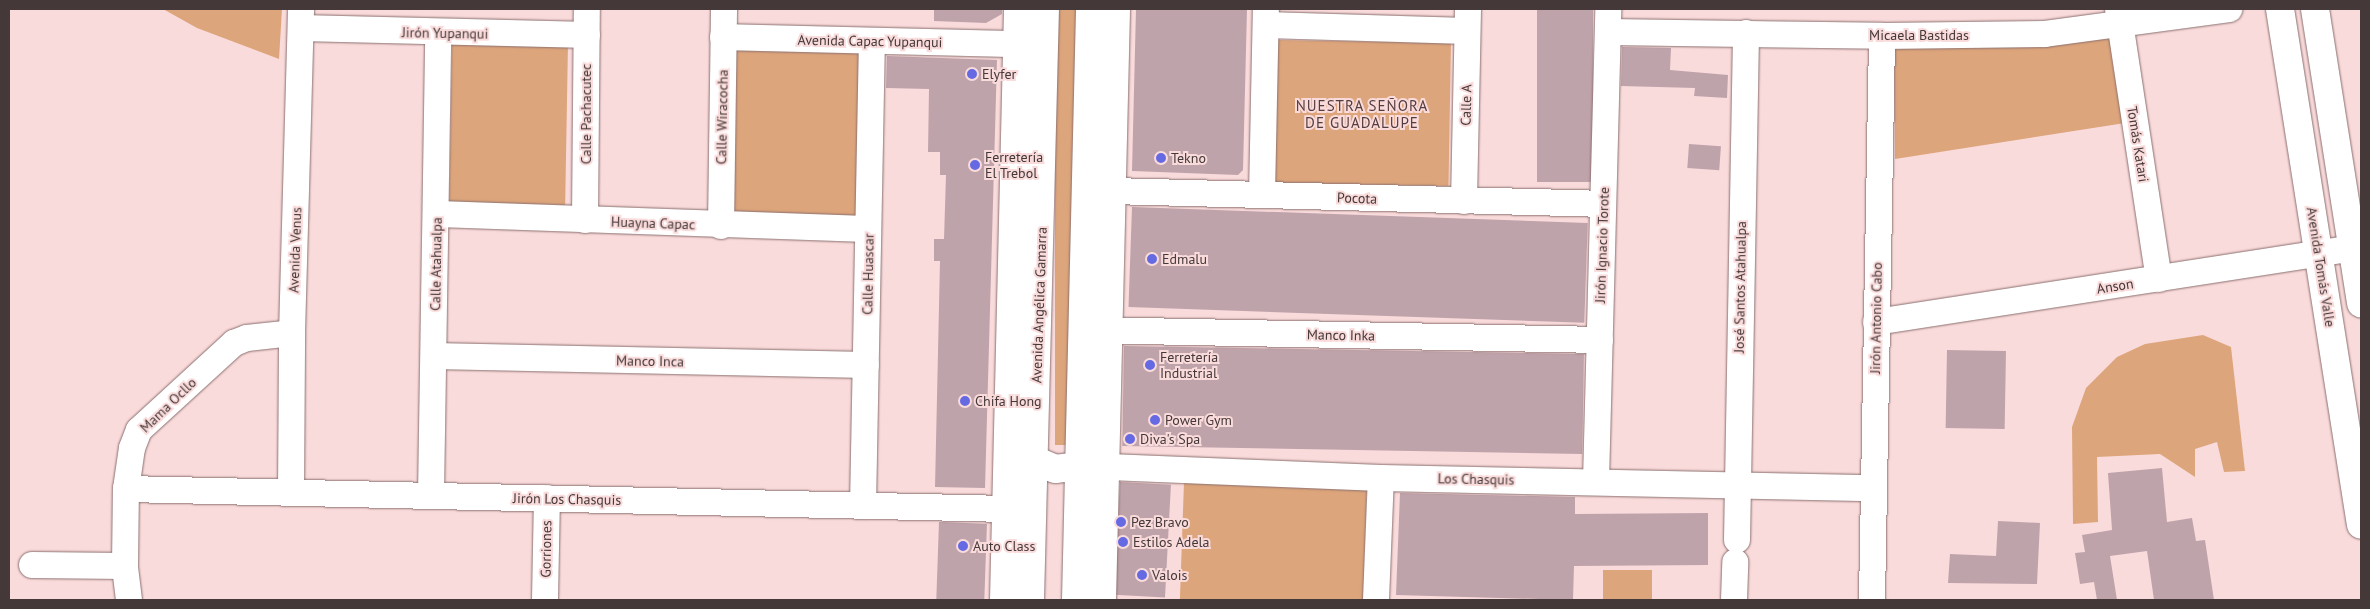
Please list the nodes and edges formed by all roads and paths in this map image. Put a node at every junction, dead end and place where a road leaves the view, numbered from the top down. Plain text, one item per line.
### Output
1 (587, 9) edge
2 (724, 9) edge
3 (1018, 9) edge
4 (1045, 9) edge
5 (1090, 9) edge
6 (1116, 9) edge
7 (2229, 9) edge
8 (2280, 9) edge
9 (2315, 9) edge
10 (2119, 16) edge
11 (1266, 17) edge
12 (302, 18) edge
13 (1468, 20) edge
14 (1608, 20) edge
15 (438, 33) junction
16 (1746, 33) junction
17 (587, 35) junction
18 (1882, 36) junction
19 (723, 37) junction
20 (872, 42) junction
21 (1018, 44) junction
22 (1018, 122) junction
23 (1111, 191) junction
24 (1262, 194) junction
25 (1464, 201) junction
26 (1603, 204) junction
27 (437, 214) junction
28 (585, 220) junction
29 (721, 226) junction
30 (868, 229) junction
31 (1042, 239) junction
32 (2352, 248) junction
33 (2320, 254) junction
34 (2159, 279) junction
35 (2361, 303) edge
36 (1876, 322) junction
37 (1095, 331) junction
38 (292, 333) junction
39 (1600, 340) junction
40 (434, 356) junction
41 (866, 365) junction
42 (1034, 460) junction
43 (1092, 467) junction
44 (1381, 478) junction
45 (1596, 481) junction
46 (1736, 485) junction
47 (1873, 488) junction
48 (126, 490) junction
49 (291, 492) junction
50 (430, 495) junction
51 (547, 498) junction
52 (863, 506) junction
53 (1007, 509) junction
54 (2361, 525) edge
55 (32, 565) dead end
56 (125, 566) junction
57 (129, 600) edge
58 (545, 600) edge
59 (1004, 600) edge
60 (1030, 600) edge
61 (1076, 600) edge
62 (1102, 600) edge
63 (1376, 600) edge
64 (1734, 600) edge
65 (1872, 600) edge

1 - 17 street, Calle Pachacutec
2 - 19 street, Calle Wiracocha
3 - 21 main road, Avenida Angélica Gamarra
4 - 31 main road, Avenida Angélica Gamarra
5 - 37 main road
6 - 23 main road
7 - 10 street, Micaela Bastidas
8 - 33 main road, Avenida Tomás Valle
9 - 32 main road
10 - 18 street, Micaela Bastidas
10 - 34 street, Tomás Katari
11 - 13 street
11 - 24 street
12 - 15 street, Jirón Yupanqui
12 - 38 street, Avenida Venus
13 - 25 street, Calle A
14 - 16 street, Micaela Bastidas
14 - 26 street, Jirón Ignacio Torote
15 - 17 street, Jirón Yupanqui
15 - 27 street, Calle Atahualpa
16 - 18 street, Micaela Bastidas
16 - 46 street, José Santos Atahualpa
17 - 28 street, Calle Pachacutec
18 - 36 street, Jirón Antonio Cabo
19 - 20 street, Avenida Capac Yupanqui
19 - 29 street, Calle Wiracocha
20 - 21 street, Avenida Capac Yupanqui
20 - 30 street, Calle Huascar
21 - 22 main road, Avenida Angélica Gamarra
22 - 31 main road
22 - 53 main road, Avenida Angélica Gamarra
23 - 24 street, Pocota
23 - 37 main road
24 - 25 street, Pocota
25 - 26 street, Pocota
26 - 39 street, Jirón Ignacio Torote
27 - 28 street, Huayna Capac
27 - 40 street, Calle Atahualpa
28 - 29 street, Huayna Capac
29 - 30 street, Huayna Capac
30 - 41 street, Calle Huascar
31 - 42 main road, Avenida Angélica Gamarra
32 - 33 street, Anson
32 - 35 main road
33 - 34 street, Anson
33 - 54 main road, Avenida Tomás Valle
34 - 36 street, Anson
36 - 47 street, Jirón Antonio Cabo
37 - 39 street, Manco Inka
37 - 43 main road
38 - 48 street, Mama Ocllo
38 - 49 street, Avenida Venus
39 - 45 street, Jirón Ignacio Torote
40 - 41 street, Manco Inca
40 - 50 street, Calle Atahualpa
41 - 52 street, Calle Huascar
42 - 43 main road
42 - 60 main road, Avenida Angélica Gamarra
43 - 44 street, Los Chasquis
43 - 61 main road
43 - 62 main road
44 - 45 street, Los Chasquis
44 - 63 street
45 - 46 street, Los Chasquis
46 - 47 street, Los Chasquis
46 - 64 street, José Santos Atahualpa
47 - 65 street, Jirón Antonio Cabo
48 - 49 street, Jirón Los Chasquis
48 - 56 street, Mama Ocllo
49 - 50 street, Jirón Los Chasquis
50 - 51 street, Jirón Los Chasquis
51 - 52 street, Jirón Los Chasquis
51 - 58 street, Gorriones
52 - 53 street, Jirón Los Chasquis
53 - 59 main road, Avenida Angélica Gamarra
55 - 56 street
56 - 57 street, Mama Ocllo

